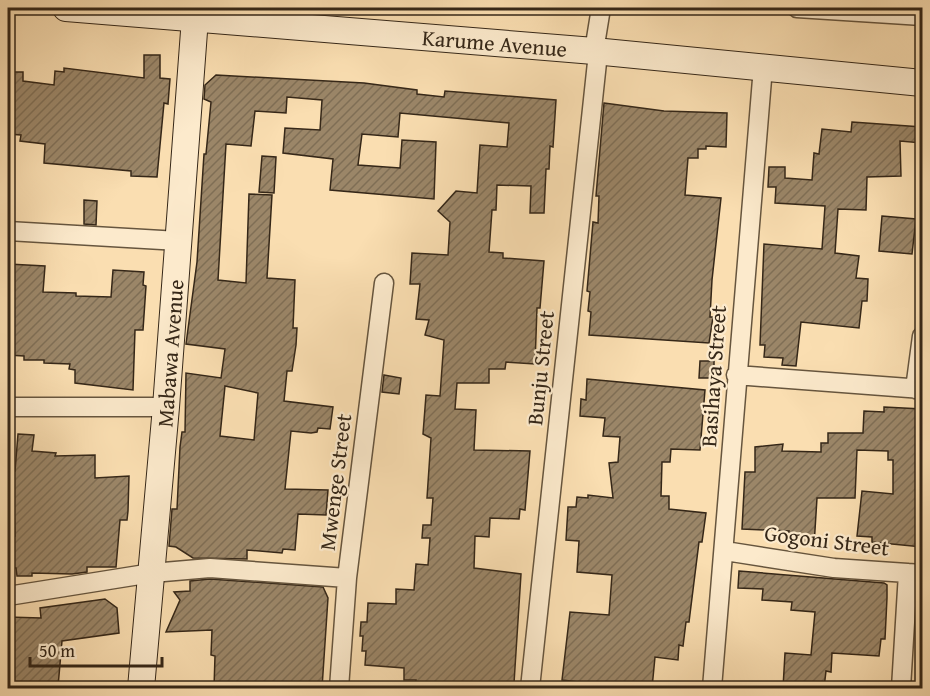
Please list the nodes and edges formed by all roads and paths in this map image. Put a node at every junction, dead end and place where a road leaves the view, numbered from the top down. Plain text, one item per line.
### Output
1 (66, 8) edge
2 (601, 8) edge
3 (797, 8) edge
4 (818, 9) edge
5 (922, 16) edge
6 (195, 18) junction
7 (596, 46) junction
8 (763, 67) junction
9 (922, 83) edge
10 (8, 231) edge
11 (179, 241) junction
12 (384, 283) dead end
13 (922, 336) edge
14 (736, 375) junction
15 (919, 389) edge
16 (8, 407) edge
17 (166, 407) junction
18 (725, 551) junction
19 (152, 573) junction
20 (915, 574) edge
21 (347, 578) junction
22 (8, 596) edge
23 (141, 688) edge
24 (339, 688) edge
25 (530, 688) edge
26 (712, 688) edge
27 (902, 688) edge

1 - 6 main road, Karume Avenue
2 - 7 street, Bunju Street
3 - 4 street
4 - 5 street
6 - 7 main road, Karume Avenue
6 - 11 main road, Mabawa Avenue
7 - 8 main road, Karume Avenue
7 - 25 street, Bunju Street
8 - 9 main road, Karume Avenue
8 - 14 street, Basihaya Street
10 - 11 street
11 - 17 main road, Mabawa Avenue
12 - 21 street, Mwenge Street
13 - 15 street
14 - 15 street
14 - 18 street, Basihaya Street
16 - 17 street
17 - 19 main road, Mabawa Avenue
18 - 20 street, Gogoni Street
18 - 26 street, Basihaya Street
19 - 21 street
19 - 22 street
19 - 23 main road, Mabawa Avenue
20 - 27 street
21 - 24 street, Mwenge Street

